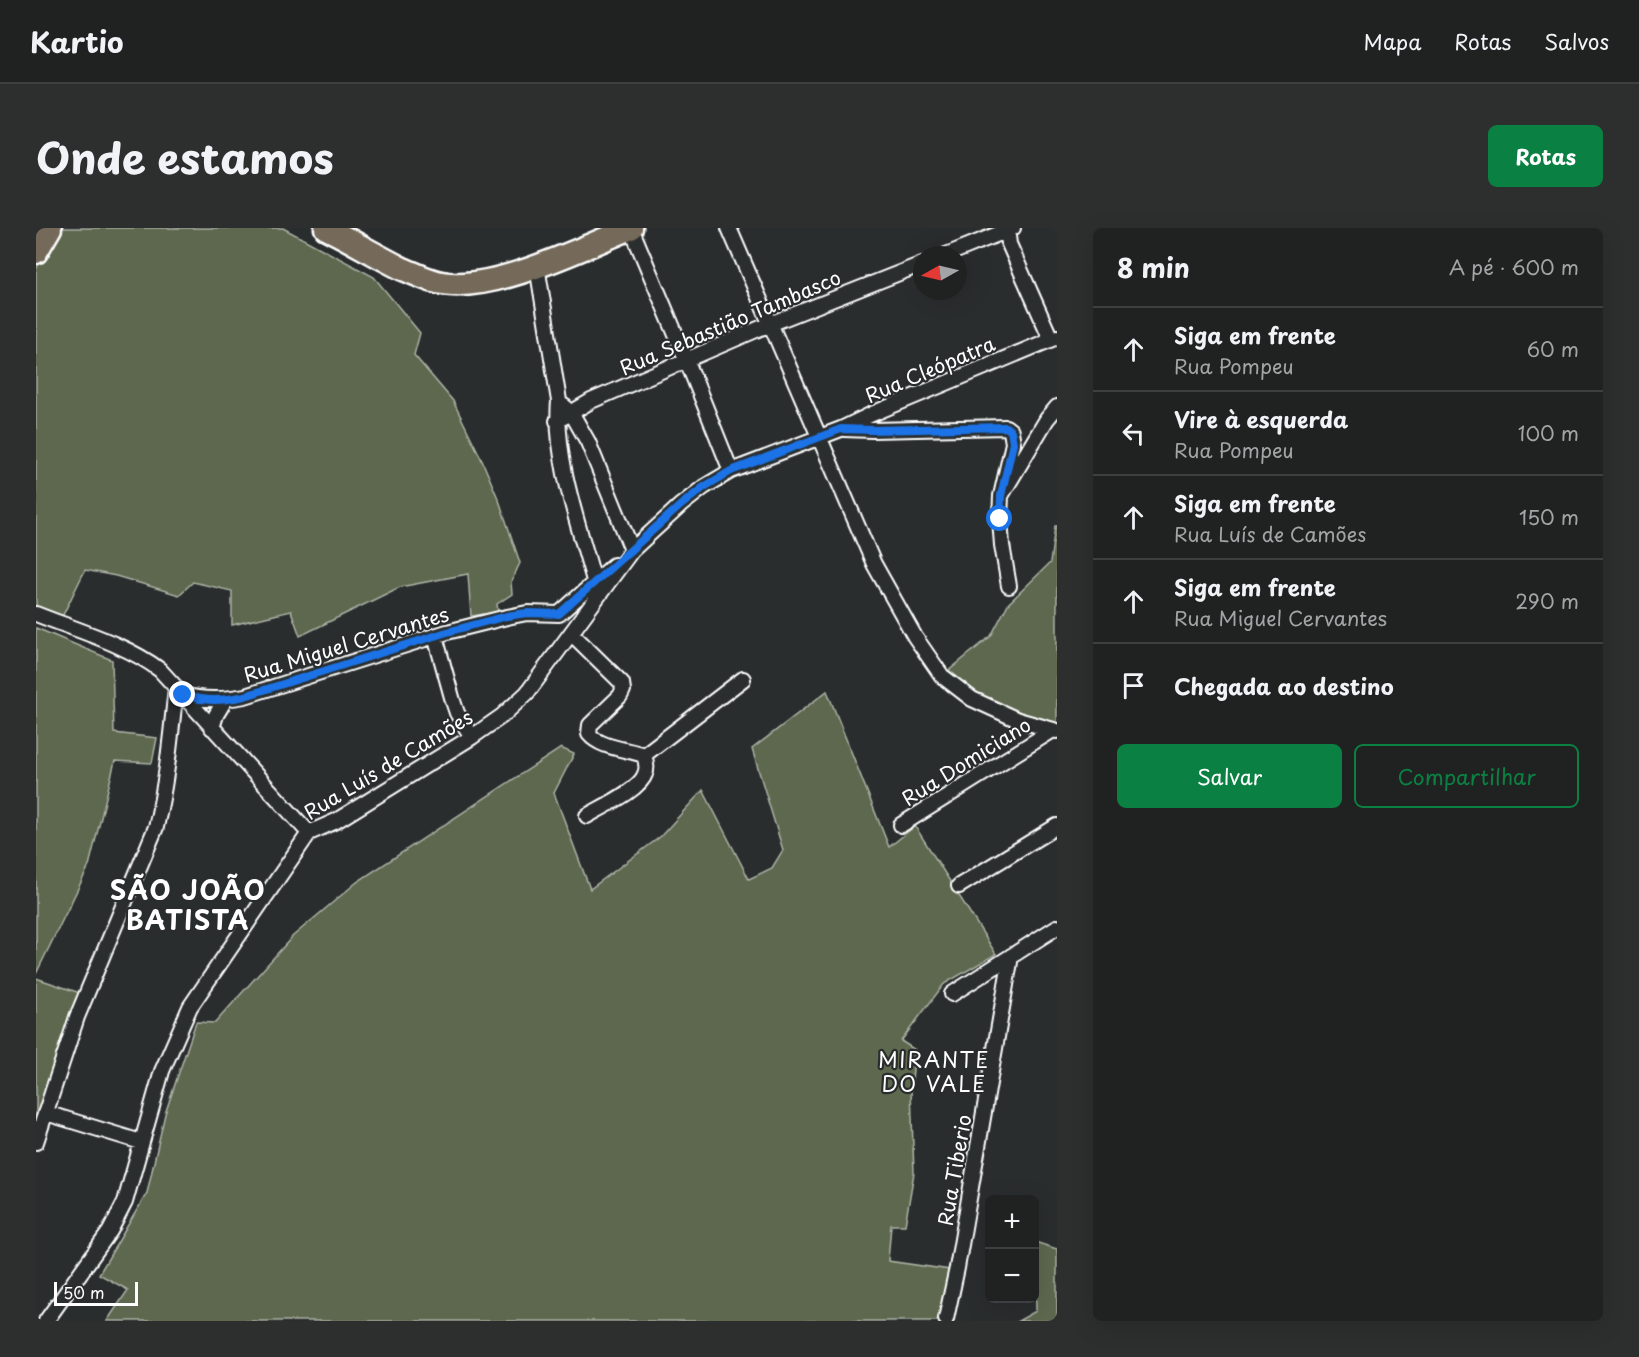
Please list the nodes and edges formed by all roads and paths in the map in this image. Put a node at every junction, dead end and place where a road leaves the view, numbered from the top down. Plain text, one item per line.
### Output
1 (50, 228) edge
2 (631, 228) edge
3 (729, 228) edge
4 (330, 229) edge
5 (1005, 232) edge
6 (967, 247) edge
7 (36, 252) edge
8 (537, 267) junction
9 (913, 268) edge
10 (770, 324) junction
11 (1054, 338) edge
12 (687, 361) junction
13 (559, 401) junction
14 (1057, 407) edge
15 (571, 412) junction
16 (872, 414) junction
17 (557, 421) junction
18 (841, 429) junction
19 (893, 430) junction
20 (819, 436) junction
21 (731, 471) junction
22 (1001, 496) junction
23 (632, 550) junction
24 (594, 581) junction
25 (1009, 586) dead end
26 (36, 614) edge
27 (571, 633) junction
28 (435, 636) junction
29 (743, 679) dead end
30 (179, 691) junction
31 (225, 700) junction
32 (212, 728) junction
33 (1055, 730) edge
34 (472, 737) junction
35 (644, 755) junction
36 (587, 816) dead end
37 (901, 825) dead end
38 (1057, 826) edge
39 (309, 833) junction
40 (959, 886) dead end
41 (1057, 927) edge
42 (1011, 956) junction
43 (952, 994) dead end
44 (46, 1113) junction
45 (36, 1142) edge
46 (141, 1142) junction
47 (946, 1319) dead end
48 (46, 1321) edge

1 - 7 highway
2 - 8 highway
2 - 12 street
3 - 10 street
4 - 8 highway
5 - 6 street
5 - 11 street
8 - 13 street
9 - 10 street, Rua Sebastião Tambasco
10 - 12 street, Rua Sebastião Tambasco
10 - 20 street
11 - 16 street, Rua Cleópatra
12 - 15 street, Rua Sebastião Tambasco
12 - 21 street
13 - 15 street
13 - 17 street
14 - 22 street
15 - 17 street, Rua Sebastião Tambasco
15 - 23 street
16 - 18 street, Rua Cleópatra
16 - 19 street
17 - 24 street
18 - 19 street
18 - 20 street, Rua Cleópatra
19 - 22 street
20 - 21 street, Rua Luís de Camões
20 - 33 street
21 - 23 street, Rua Luís de Camões
22 - 25 street
23 - 24 street, Rua Miguel Cervantes
23 - 27 street, Rua Luís de Camões
24 - 28 street, Rua Miguel Cervantes
26 - 30 street
27 - 34 street, Rua Luís de Camões
27 - 35 street
28 - 31 street, Rua Miguel Cervantes
28 - 34 street
29 - 35 street
30 - 31 street, Rua Miguel Cervantes
30 - 32 street
30 - 44 street
31 - 32 street, Rua Miguel Cervantes
32 - 39 street
33 - 37 street, Rua Domiciano
34 - 39 street, Rua Luís de Camões
35 - 36 street
38 - 40 street
39 - 46 street, Rua Luís de Camões
41 - 42 street
42 - 43 street
42 - 47 street, Rua Tiberio
44 - 45 street
44 - 46 street
46 - 48 street, Rua Luís de Camões

